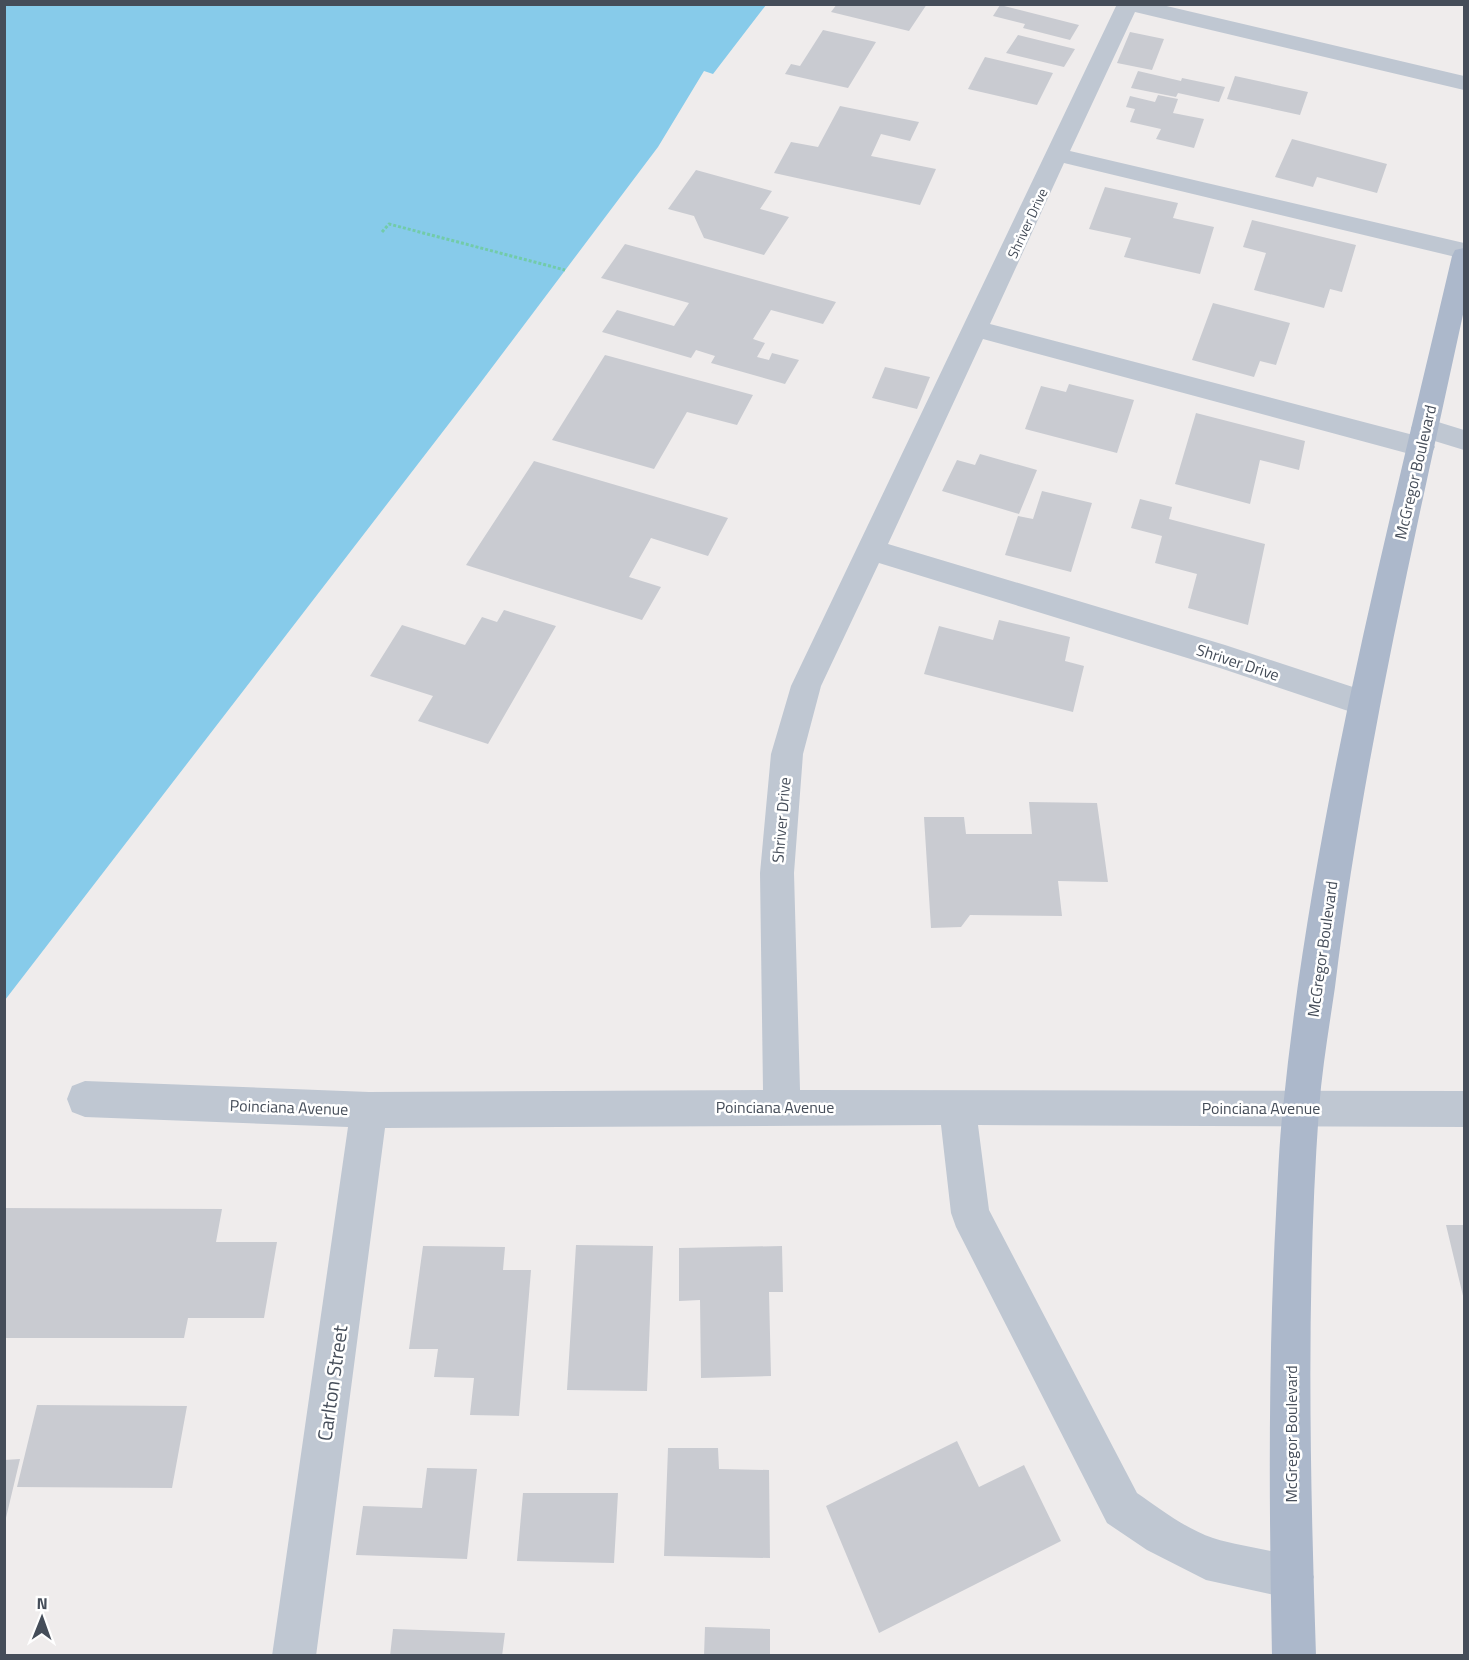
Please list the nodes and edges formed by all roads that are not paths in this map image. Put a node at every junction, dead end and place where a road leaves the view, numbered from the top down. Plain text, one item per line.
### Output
1 (1129, 4) edge
2 (1464, 83) edge
3 (1059, 155) junction
4 (1464, 250) edge
5 (1464, 256) edge
6 (977, 329) junction
7 (1423, 438) junction
8 (1464, 440) edge
9 (871, 550) junction
10 (1363, 703) junction
11 (85, 1099) dead end
12 (782, 1107) junction
13 (956, 1107) junction
14 (1301, 1108) junction
15 (1464, 1109) edge
16 (369, 1110) junction
17 (1292, 1577) junction
18 (294, 1656) edge
19 (1294, 1656) edge

1 - 2 street
1 - 3 street, Shriver Drive
3 - 4 street
3 - 6 street, Shriver Drive
5 - 7 main road, McGregor Boulevard
6 - 7 street
6 - 9 street, Shriver Drive
7 - 8 street
7 - 10 main road, McGregor Boulevard
9 - 10 street, Shriver Drive
9 - 12 street, Shriver Drive
10 - 14 main road, McGregor Boulevard
11 - 16 street, Poinciana Avenue
12 - 13 street, Poinciana Avenue
12 - 16 street, Poinciana Avenue
13 - 14 street, Poinciana Avenue
13 - 17 street
14 - 15 street, Poinciana Avenue
14 - 17 main road, McGregor Boulevard
16 - 18 street, Carlton Street
17 - 19 main road, McGregor Boulevard

